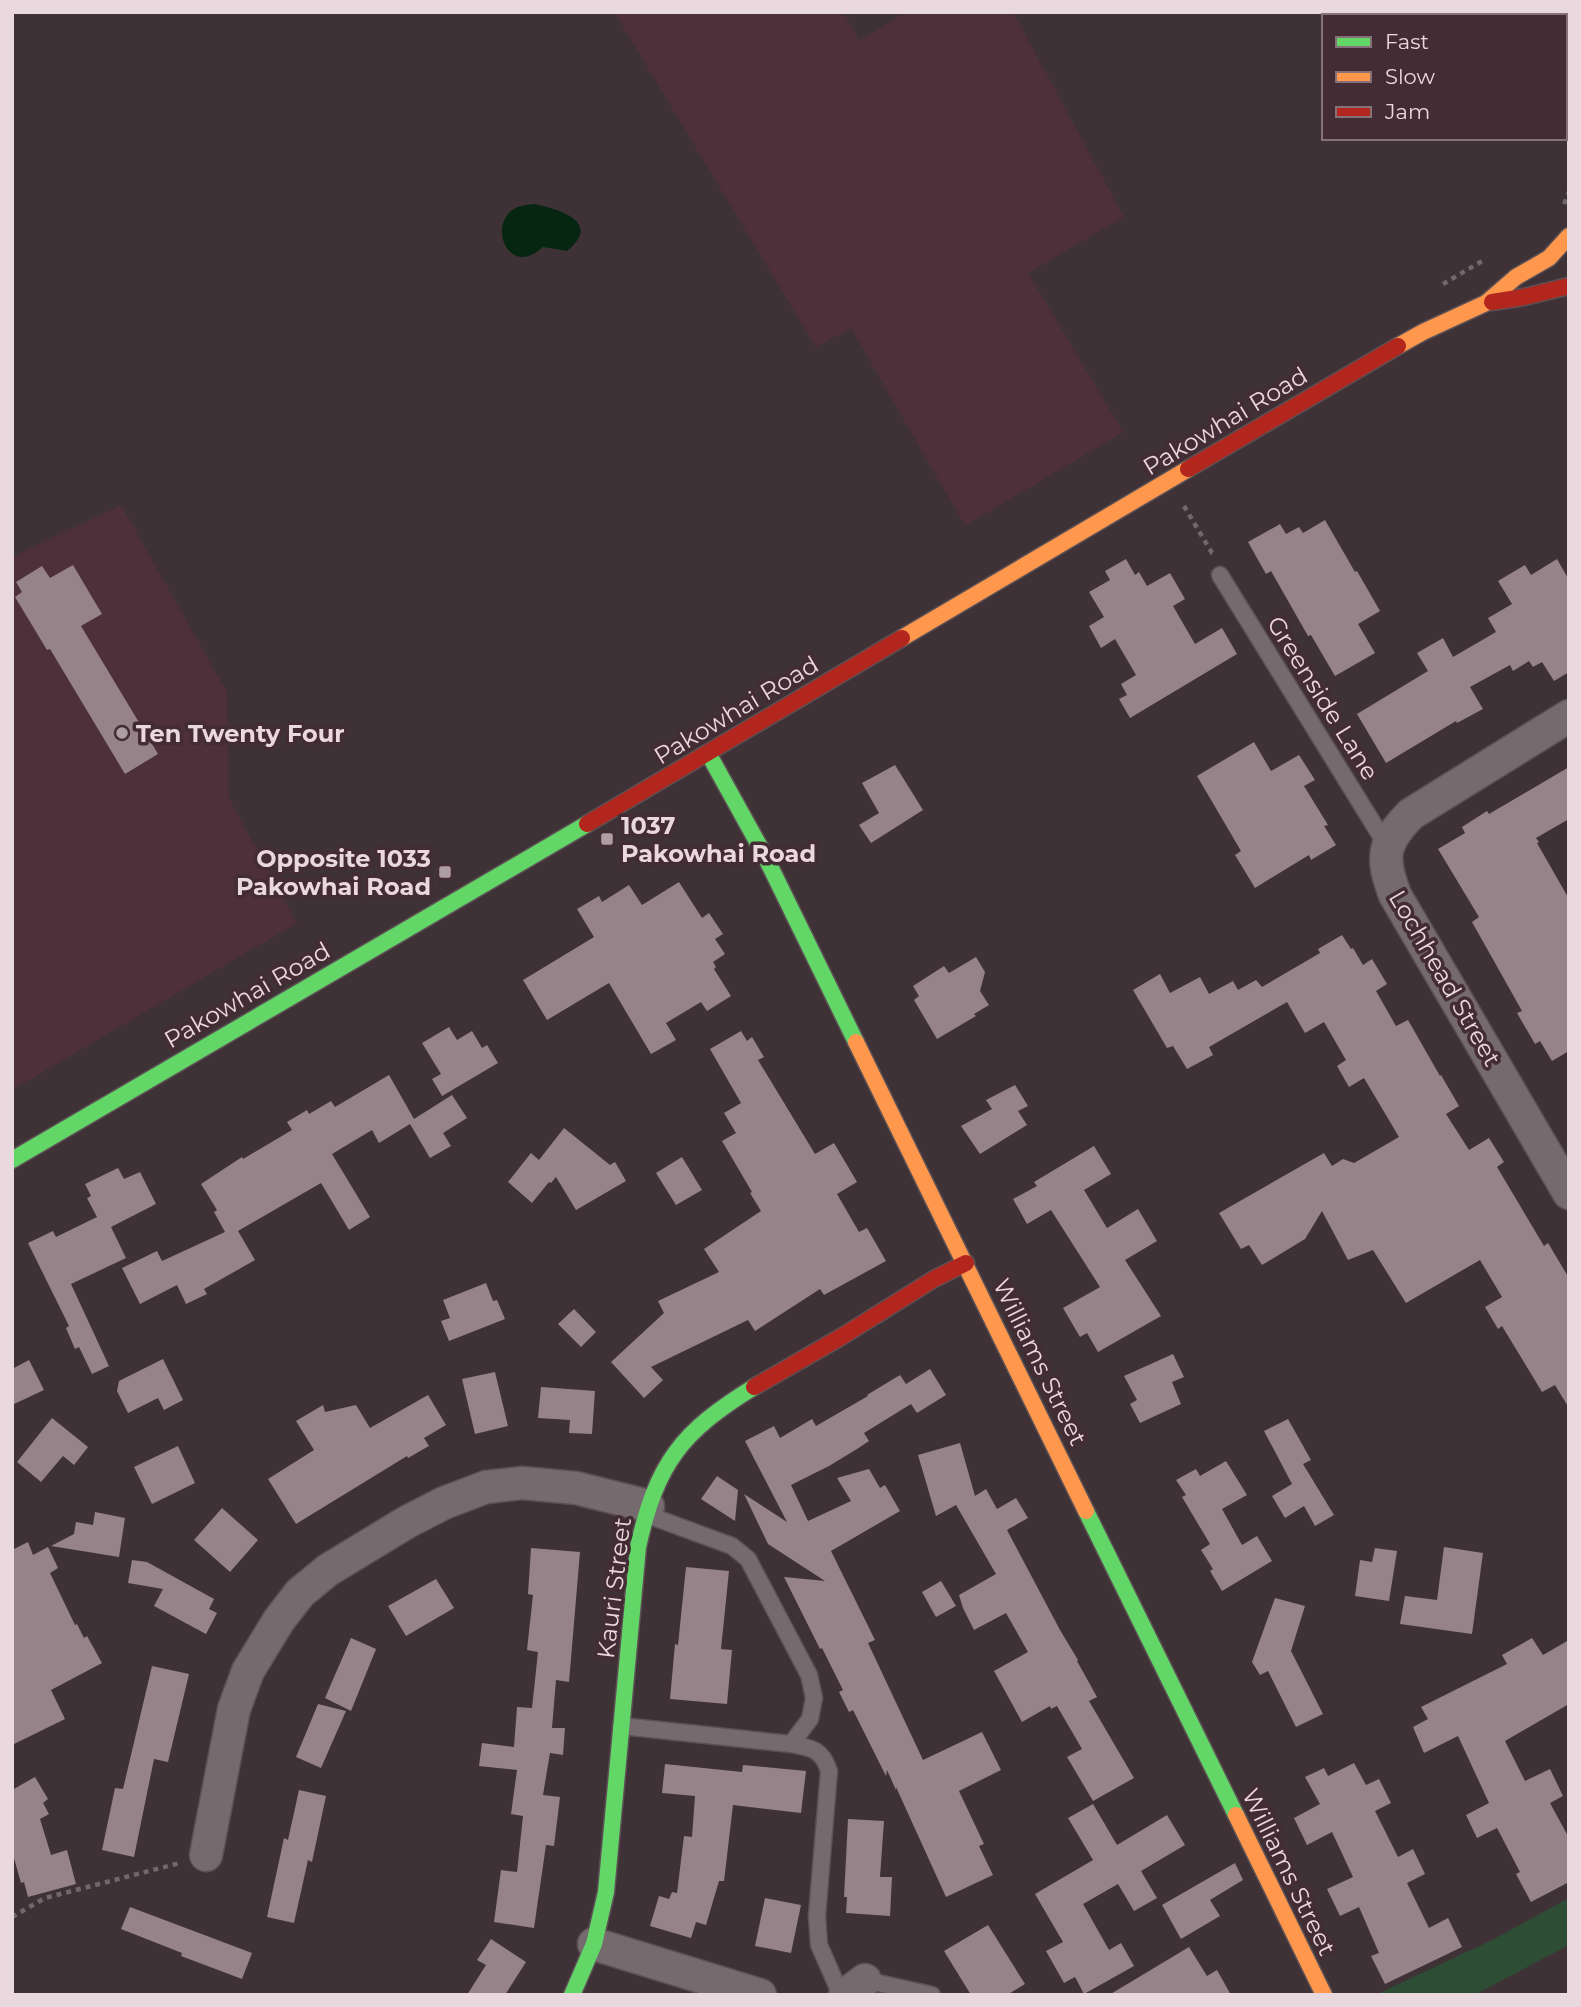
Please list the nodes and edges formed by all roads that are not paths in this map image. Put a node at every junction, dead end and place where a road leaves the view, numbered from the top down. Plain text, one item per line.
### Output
1 (1569, 236) edge
2 (1569, 286) edge
3 (1486, 303) junction
4 (1221, 566) road end
5 (1569, 716) edge
6 (708, 753) junction
7 (1387, 846) junction
8 (12, 1160) edge
9 (1569, 1193) edge
10 (966, 1263) junction
11 (647, 1510) junction
12 (621, 1726) junction
13 (790, 1744) junction
14 (206, 1855) road end
15 (594, 1944) junction
16 (850, 1990) edge
17 (572, 1995) edge
18 (760, 1995) edge
19 (932, 1995) edge
20 (1324, 1995) edge

1 - 3 street, Pakowhai Road
2 - 3 street, Pakowhai Road
3 - 6 street, Pakowhai Road
4 - 7 lane, Greenside Lane
5 - 7 street
6 - 8 street, Pakowhai Road
6 - 10 street, Williams Street
7 - 9 street, Lochhead Street
10 - 11 street, Kauri Street
10 - 20 street, Williams Street
11 - 12 street, Kauri Street
11 - 13 lane
11 - 14 street
12 - 13 lane
12 - 15 street, Kauri Street
13 - 16 lane
15 - 17 street, Kauri Street
15 - 18 street
16 - 19 lane

